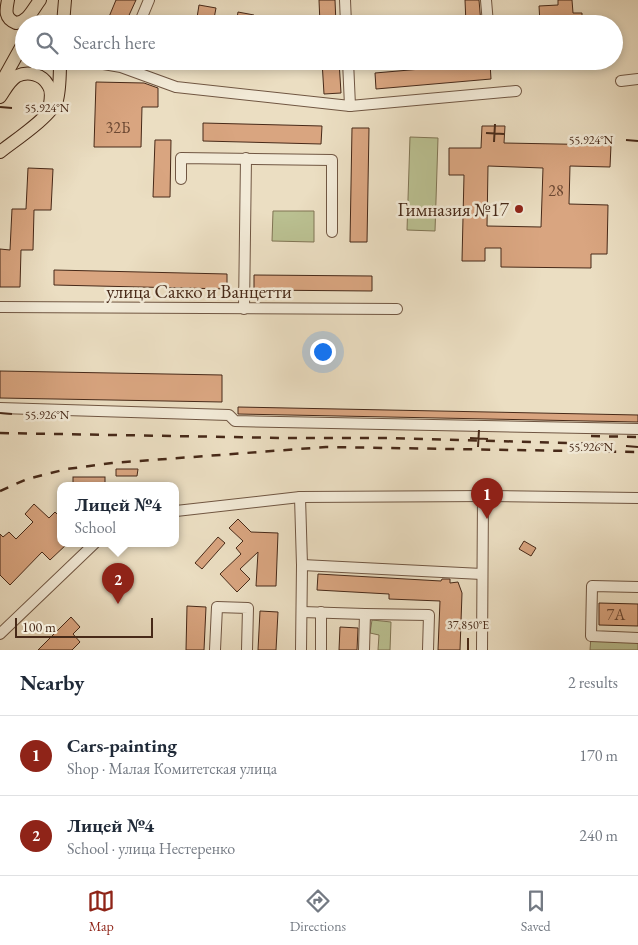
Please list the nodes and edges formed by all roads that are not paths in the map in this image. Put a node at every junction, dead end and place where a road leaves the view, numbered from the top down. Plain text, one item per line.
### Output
1 (8, 0) edge
2 (40, 0) edge
3 (44, 0) edge
4 (65, 0) edge
5 (149, 0) edge
6 (345, 0) edge
7 (486, 0) edge
8 (29, 15) edge
9 (37, 15) edge
10 (64, 15) edge
11 (143, 15) edge
12 (346, 15) edge
13 (487, 15) edge
14 (15, 22) edge
15 (15, 58) edge
16 (60, 70) edge
17 (137, 70) edge
18 (348, 70) edge
19 (638, 79) edge
20 (621, 81) dead end
21 (0, 85) edge
22 (516, 91) dead end
23 (0, 97) edge
24 (350, 106) junction
25 (47, 113) junction
26 (0, 152) edge
27 (246, 158) junction
28 (182, 179) dead end
29 (332, 232) dead end
30 (0, 307) edge
31 (244, 309) junction
32 (397, 309) dead end
33 (0, 408) edge
34 (638, 429) edge
35 (483, 496) junction
36 (300, 497) junction
37 (638, 498) edge
38 (179, 511) edge
39 (91, 547) edge
40 (302, 565) junction
41 (482, 574) junction
42 (638, 587) edge
43 (302, 612) junction
44 (321, 612) junction
45 (365, 614) junction
46 (0, 634) edge
47 (638, 638) edge
48 (215, 650) edge
49 (247, 650) edge
50 (301, 650) edge
51 (321, 650) edge
52 (364, 650) edge
53 (428, 650) edge
54 (482, 650) edge

1 - 14 main road
2 - 8 main road
3 - 9 main road
4 - 10 main road
5 - 11 street
6 - 12 street
7 - 13 street
15 - 21 main road
16 - 25 main road
17 - 24 street
18 - 24 street
19 - 20 street
22 - 24 street
23 - 25 main road
25 - 26 main road
27 - 28 street
27 - 29 street
27 - 31 street
30 - 31 street, улица Сакко и Ванцетти
31 - 32 street, улица Сакко и Ванцетти
33 - 34 street
35 - 36 street
35 - 37 street
35 - 41 street
36 - 38 street
36 - 40 street
39 - 46 street
40 - 41 street
40 - 43 street
41 - 54 street
42 - 47 street
43 - 44 street
43 - 50 street
44 - 45 street
44 - 51 street
45 - 52 street
45 - 53 street
48 - 49 street

